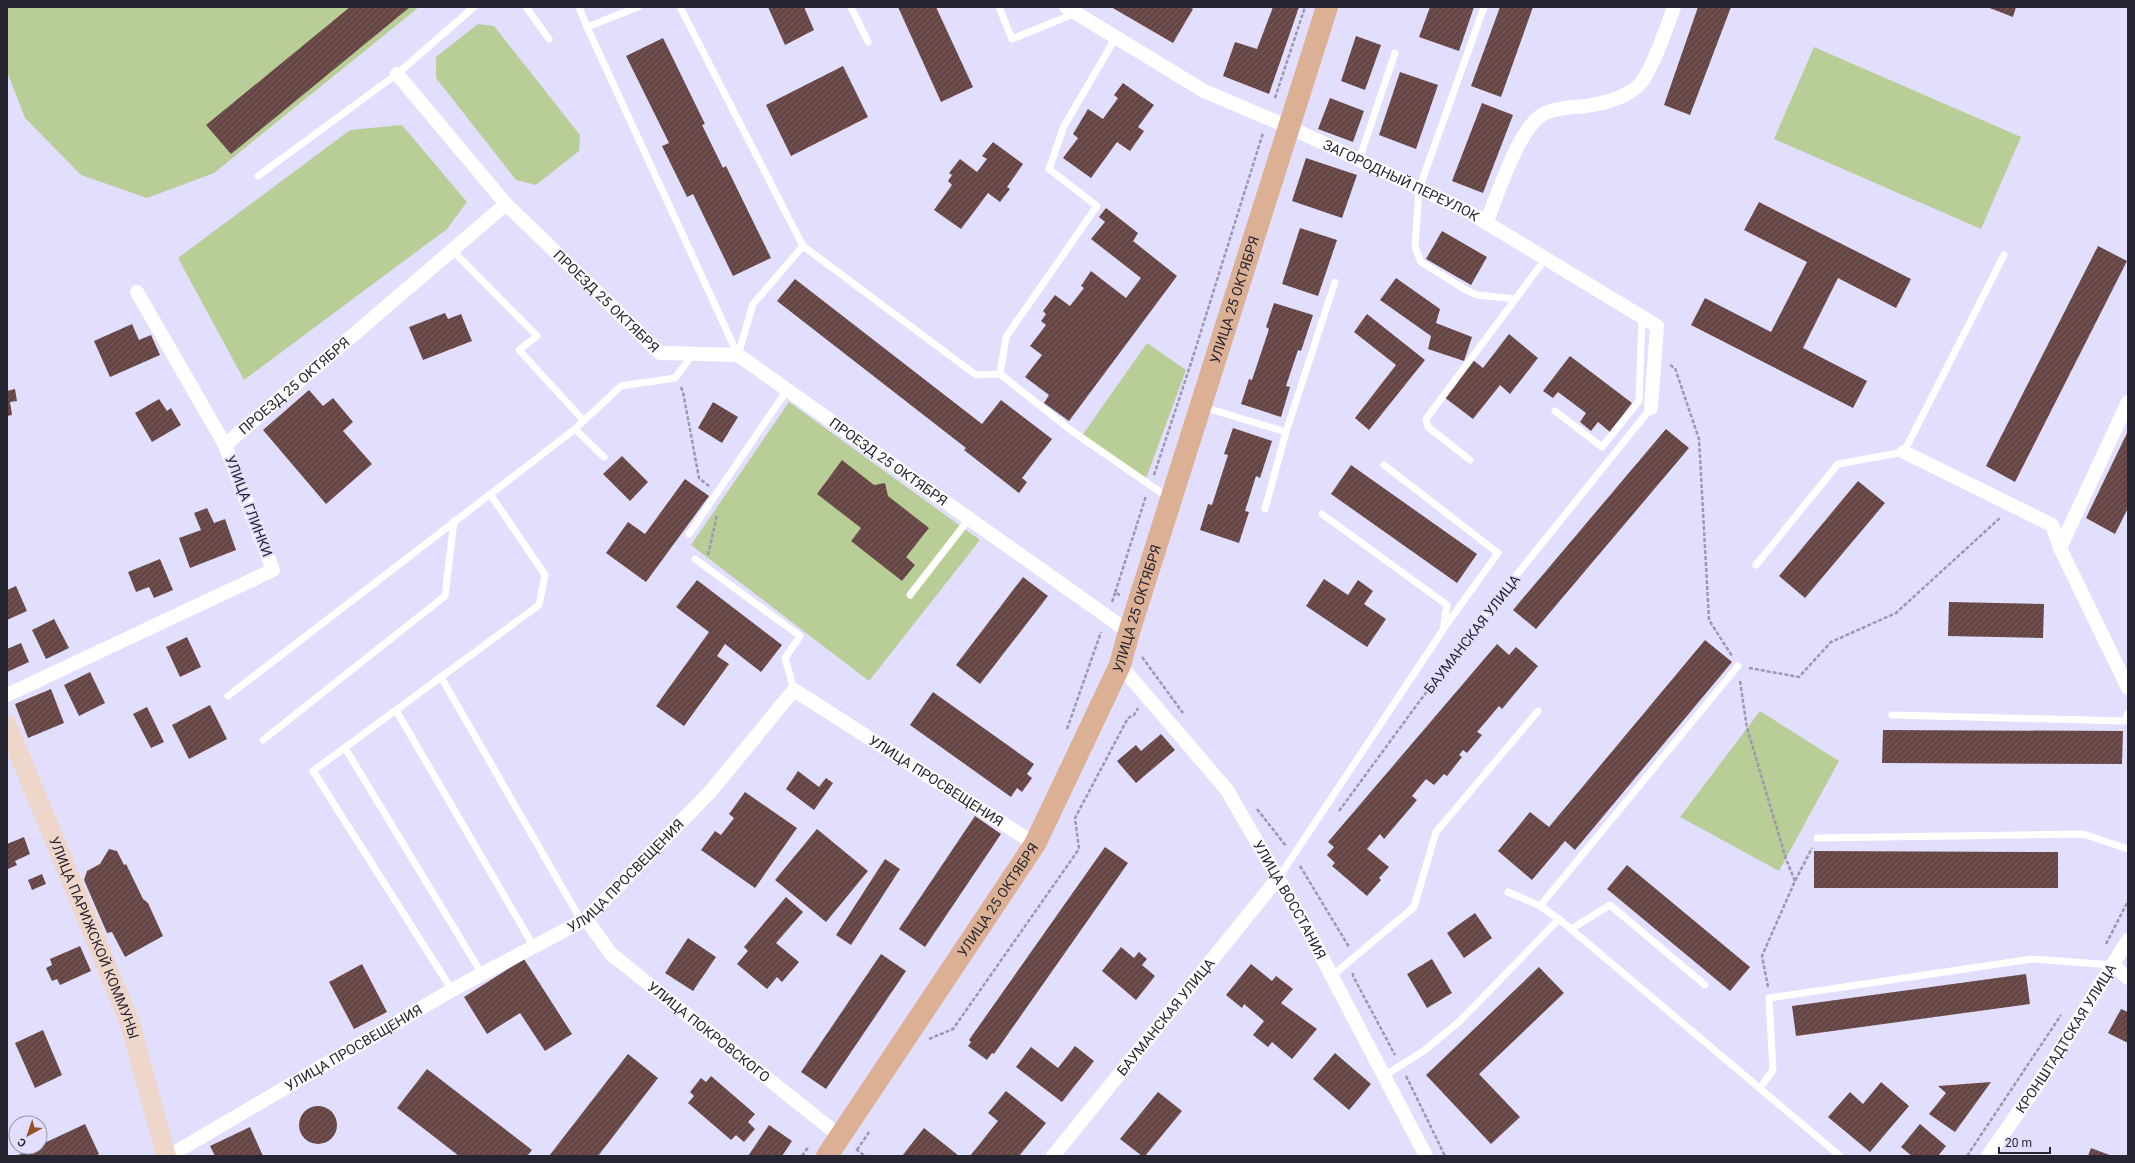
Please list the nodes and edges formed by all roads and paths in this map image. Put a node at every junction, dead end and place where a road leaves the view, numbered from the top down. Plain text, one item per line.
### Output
1 (474, 7) edge
2 (526, 7) edge
3 (579, 7) edge
4 (638, 7) edge
5 (680, 7) edge
6 (851, 7) edge
7 (999, 7) edge
8 (1304, 7) edge
9 (1327, 7) edge
10 (1484, 7) edge
11 (1674, 7) edge
12 (1071, 10) edge
13 (587, 27) junction
14 (1116, 37) junction
15 (549, 39) dead end
16 (868, 42) dead end
17 (1396, 53) dead end
18 (397, 74) junction
19 (1274, 98) dead end
20 (1289, 127) junction
21 (1358, 160) junction
22 (258, 176) dead end
23 (1419, 188) junction
24 (506, 204) junction
25 (1486, 223) junction
26 (803, 246) junction
27 (452, 250) junction
28 (2004, 256) dead end
29 (1546, 258) junction
30 (1335, 282) dead end
31 (137, 292) dead end
32 (1515, 299) junction
33 (1642, 317) junction
34 (693, 354) junction
35 (738, 355) junction
36 (1655, 355) junction
37 (1000, 374) junction
38 (675, 378) junction
39 (787, 390) junction
40 (2128, 402) edge
41 (1200, 407) junction
42 (1651, 408) joint
43 (1555, 411) dead end
44 (584, 420) junction
45 (575, 429) junction
46 (1286, 432) junction
47 (225, 445) junction
48 (1904, 452) junction
49 (604, 457) dead end
50 (1470, 460) dead end
51 (1384, 465) dead end
52 (718, 492) junction
53 (490, 494) junction
54 (1171, 500) junction
55 (2013, 506) junction
56 (1265, 509) dead end
57 (1322, 514) dead end
58 (969, 519) junction
59 (454, 521) junction
60 (689, 534) dead end
61 (2060, 548) junction
62 (695, 559) dead end
63 (1756, 565) dead end
64 (705, 567) junction
65 (1115, 593) dead end
66 (910, 595) dead end
67 (1107, 616) junction
68 (1473, 629) joint
69 (1443, 630) junction
70 (1129, 632) junction
71 (1141, 655) dead end
72 (1120, 665) junction
73 (1738, 666) junction
74 (441, 678) junction
75 (2128, 688) edge
76 (794, 690) junction
77 (7, 695) edge
78 (1146, 695) junction
79 (228, 696) dead end
80 (396, 710) junction
81 (1538, 710) dead end
82 (2128, 713) edge
83 (1184, 714) dead end
84 (1892, 715) dead end
85 (7, 725) edge
86 (1065, 734) dead end
87 (263, 740) dead end
88 (346, 748) junction
89 (1255, 806) dead end
90 (1337, 814) dead end
91 (1817, 838) joint
92 (1035, 844) junction
93 (2128, 848) edge
94 (1293, 856) junction
95 (1304, 859) dead end
96 (1299, 865) junction
97 (1279, 878) junction
98 (1795, 881) junction
99 (1508, 892) dead end
100 (2128, 902) edge
101 (1540, 906) junction
102 (1559, 919) junction
103 (584, 921) junction
104 (1571, 929) junction
105 (2128, 940) edge
106 (534, 947) junction
107 (1355, 957) junction
108 (2095, 964) junction
109 (2113, 965) junction
110 (482, 974) junction
111 (1333, 975) junction
112 (2128, 978) edge
113 (1705, 985) dead end
114 (452, 990) junction
115 (1769, 998) junction
116 (2064, 1010) dead end
117 (926, 1044) dead end
118 (1401, 1066) junction
119 (1384, 1076) junction
120 (1760, 1088) junction
121 (870, 1130) dead end
122 (849, 1143) junction
123 (166, 1156) edge
124 (169, 1156) edge
125 (827, 1156) edge
126 (1053, 1156) edge
127 (1426, 1156) edge
128 (1445, 1156) edge
129 (1840, 1156) edge
130 (1967, 1156) edge
131 (1988, 1156) edge

1 - 18 lane
2 - 15 lane
3 - 13 lane
4 - 13 lane
5 - 26 lane
6 - 16 lane
7 - 12 lane
8 - 19 path
9 - 20 main road, УЛИЦА 25 ОКТЯБРЯ
10 - 23 lane
11 - 25 street
12 - 14 street, ЗАГОРОДНЫЙ ПЕРЕУЛОК
13 - 35 lane
14 - 20 street, ЗАГОРОДНЫЙ ПЕРЕУЛОК
14 - 37 lane
17 - 21 lane
18 - 22 lane
18 - 24 street
20 - 21 street, ЗАГОРОДНЫЙ ПЕРЕУЛОК
20 - 41 main road, УЛИЦА 25 ОКТЯБРЯ
21 - 23 street, ЗАГОРОДНЫЙ ПЕРЕУЛОК
23 - 25 street, ЗАГОРОДНЫЙ ПЕРЕУЛОК
23 - 32 lane
24 - 27 street, ПРОЕЗД 25 ОКТЯБРЯ
24 - 34 street, ПРОЕЗД 25 ОКТЯБРЯ
25 - 29 street, ЗАГОРОДНЫЙ ПЕРЕУЛОК
26 - 35 lane
26 - 37 lane
27 - 44 lane
27 - 47 street, ПРОЕЗД 25 ОКТЯБРЯ
28 - 48 lane
29 - 32 lane
29 - 33 street, ЗАГОРОДНЫЙ ПЕРЕУЛОК
30 - 46 lane
31 - 47 street, УЛИЦА ГЛИНКИ
32 - 50 lane
33 - 36 street, ЗАГОРОДНЫЙ ПЕРЕУЛОК
33 - 43 lane
34 - 35 street, ПРОЕЗД 25 ОКТЯБРЯ
34 - 38 lane
35 - 39 street, ПРОЕЗД 25 ОКТЯБРЯ
36 - 42 street, ЗАГОРОДНЫЙ ПЕРЕУЛОК
36 - 73 path
37 - 54 lane
38 - 44 lane
38 - 52 path
39 - 52 lane
39 - 58 street, ПРОЕЗД 25 ОКТЯБРЯ
40 - 61 street
41 - 46 lane
41 - 54 main road, УЛИЦА 25 ОКТЯБРЯ
42 - 68 lane, БАУМАНСКАЯ УЛИЦА
44 - 45 lane
45 - 49 lane
45 - 53 lane
46 - 56 lane
47 - 77 street, УЛИЦА ГЛИНКИ
48 - 55 street
48 - 63 lane
51 - 69 lane
52 - 60 lane
52 - 64 path
53 - 59 lane
53 - 74 lane
54 - 70 main road, УЛИЦА 25 ОКТЯБРЯ
55 - 61 street
55 - 73 path
57 - 69 lane
58 - 66 lane
58 - 67 street, ПРОЕЗД 25 ОКТЯБРЯ
59 - 79 lane
59 - 87 lane
61 - 75 street
62 - 64 lane
64 - 76 lane
65 - 67 path
67 - 70 street, ПРОЕЗД 25 ОКТЯБРЯ
67 - 86 path
68 - 90 path, БАУМАНСКАЯ УЛИЦА
69 - 94 lane
70 - 72 main road, УЛИЦА 25 ОКТЯБРЯ
71 - 83 path
72 - 78 street, УЛИЦА ВОССТАНИЯ
72 - 92 main road, УЛИЦА 25 ОКТЯБРЯ
73 - 98 path
73 - 101 lane
74 - 80 lane
74 - 103 lane
76 - 92 street, УЛИЦА ПРОСВЕЩЕНИЯ
76 - 103 street, УЛИЦА ПРОСВЕЩЕНИЯ
78 - 97 street, УЛИЦА ВОССТАНИЯ
78 - 117 path
80 - 88 lane
80 - 106 lane
81 - 107 lane
82 - 84 lane
85 - 123 street, УЛИЦА ПАРИЖСКОЙ КОММУНЫ
88 - 110 lane
88 - 114 lane
89 - 94 path
91 - 93 lane
91 - 98 path
92 - 122 main road, УЛИЦА 25 ОКТЯБРЯ
94 - 96 path
94 - 97 lane
95 - 96 path
96 - 107 path
97 - 111 street, УЛИЦА ВОССТАНИЯ
97 - 126 street, БАУМАНСКАЯ УЛИЦА
98 - 115 path
99 - 101 lane
100 - 108 path
101 - 102 lane
102 - 104 lane
102 - 118 lane
103 - 106 street, УЛИЦА ПРОСВЕЩЕНИЯ
103 - 122 street, УЛИЦА ПОКРОВСКОГО
104 - 113 lane
104 - 120 lane
105 - 109 street, КРОНШТАДТСКАЯ УЛИЦА
106 - 110 street, УЛИЦА ПРОСВЕЩЕНИЯ
107 - 111 lane
107 - 118 path
108 - 109 lane
108 - 115 lane
109 - 112 street
109 - 131 street, КРОНШТАДТСКАЯ УЛИЦА
110 - 114 street, УЛИЦА ПРОСВЕЩЕНИЯ
111 - 119 street, УЛИЦА ВОССТАНИЯ
114 - 124 street, УЛИЦА ПРОСВЕЩЕНИЯ
115 - 120 lane
116 - 130 path
118 - 119 lane
118 - 128 path
119 - 127 street, УЛИЦА ВОССТАНИЯ
120 - 129 lane
121 - 122 path
122 - 125 main road, УЛИЦА 25 ОКТЯБРЯ

